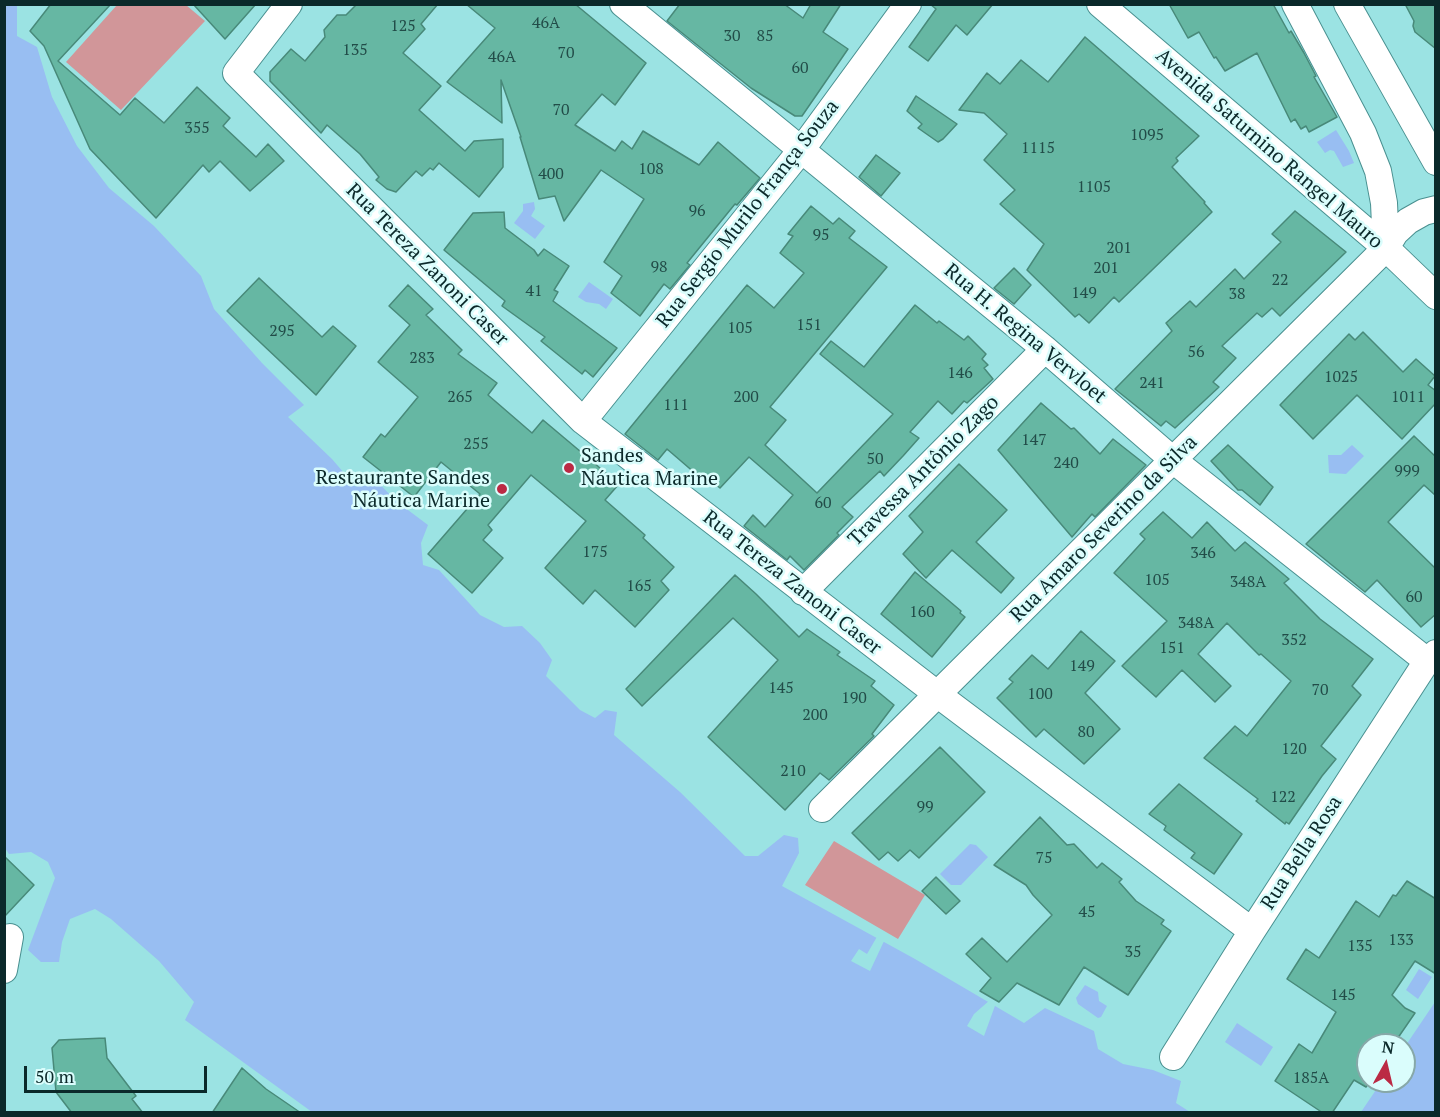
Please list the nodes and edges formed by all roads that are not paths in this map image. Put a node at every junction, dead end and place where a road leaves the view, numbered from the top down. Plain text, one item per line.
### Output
1 (289, 4) edge
2 (623, 4) edge
3 (908, 4) edge
4 (1100, 4) edge
5 (1295, 4) edge
6 (1347, 4) edge
7 (802, 149) junction
8 (1436, 162) edge
9 (1436, 209) edge
10 (1386, 248) junction
11 (1436, 296) edge
12 (1045, 349) junction
13 (583, 421) junction
14 (1173, 460) junction
15 (803, 592) junction
16 (1431, 657) edge
17 (937, 694) junction
18 (822, 809) dead end
19 (1252, 931) junction
20 (10, 936) dead end
21 (4, 970) edge
22 (1173, 1057) dead end

1 - 13 street, Rua Tereza Zanoni Caser
2 - 7 street, Rua H. Regina Vervloet
3 - 7 street, Rua Sergio Murilo França Souza
4 - 10 street, Avenida Saturnino Rangel Mauro
5 - 10 street
6 - 8 street
7 - 12 street, Rua H. Regina Vervloet
7 - 13 street, Rua Sergio Murilo França Souza
9 - 10 street, Rua Amaro Severino da Silva
10 - 11 street, Avenida Saturnino Rangel Mauro
10 - 14 street, Rua Amaro Severino da Silva
12 - 14 street, Rua H. Regina Vervloet
12 - 15 street, Travessa Antônio Zago
13 - 15 street, Rua Tereza Zanoni Caser
14 - 16 street, Rua H. Regina Vervloet
14 - 17 street, Rua Amaro Severino da Silva
15 - 17 street, Rua Tereza Zanoni Caser
16 - 19 street, Rua Bella Rosa
17 - 18 street, Rua Amaro Severino da Silva
17 - 19 street, Rua Tereza Zanoni Caser
19 - 22 street, Rua Bella Rosa
20 - 21 street

